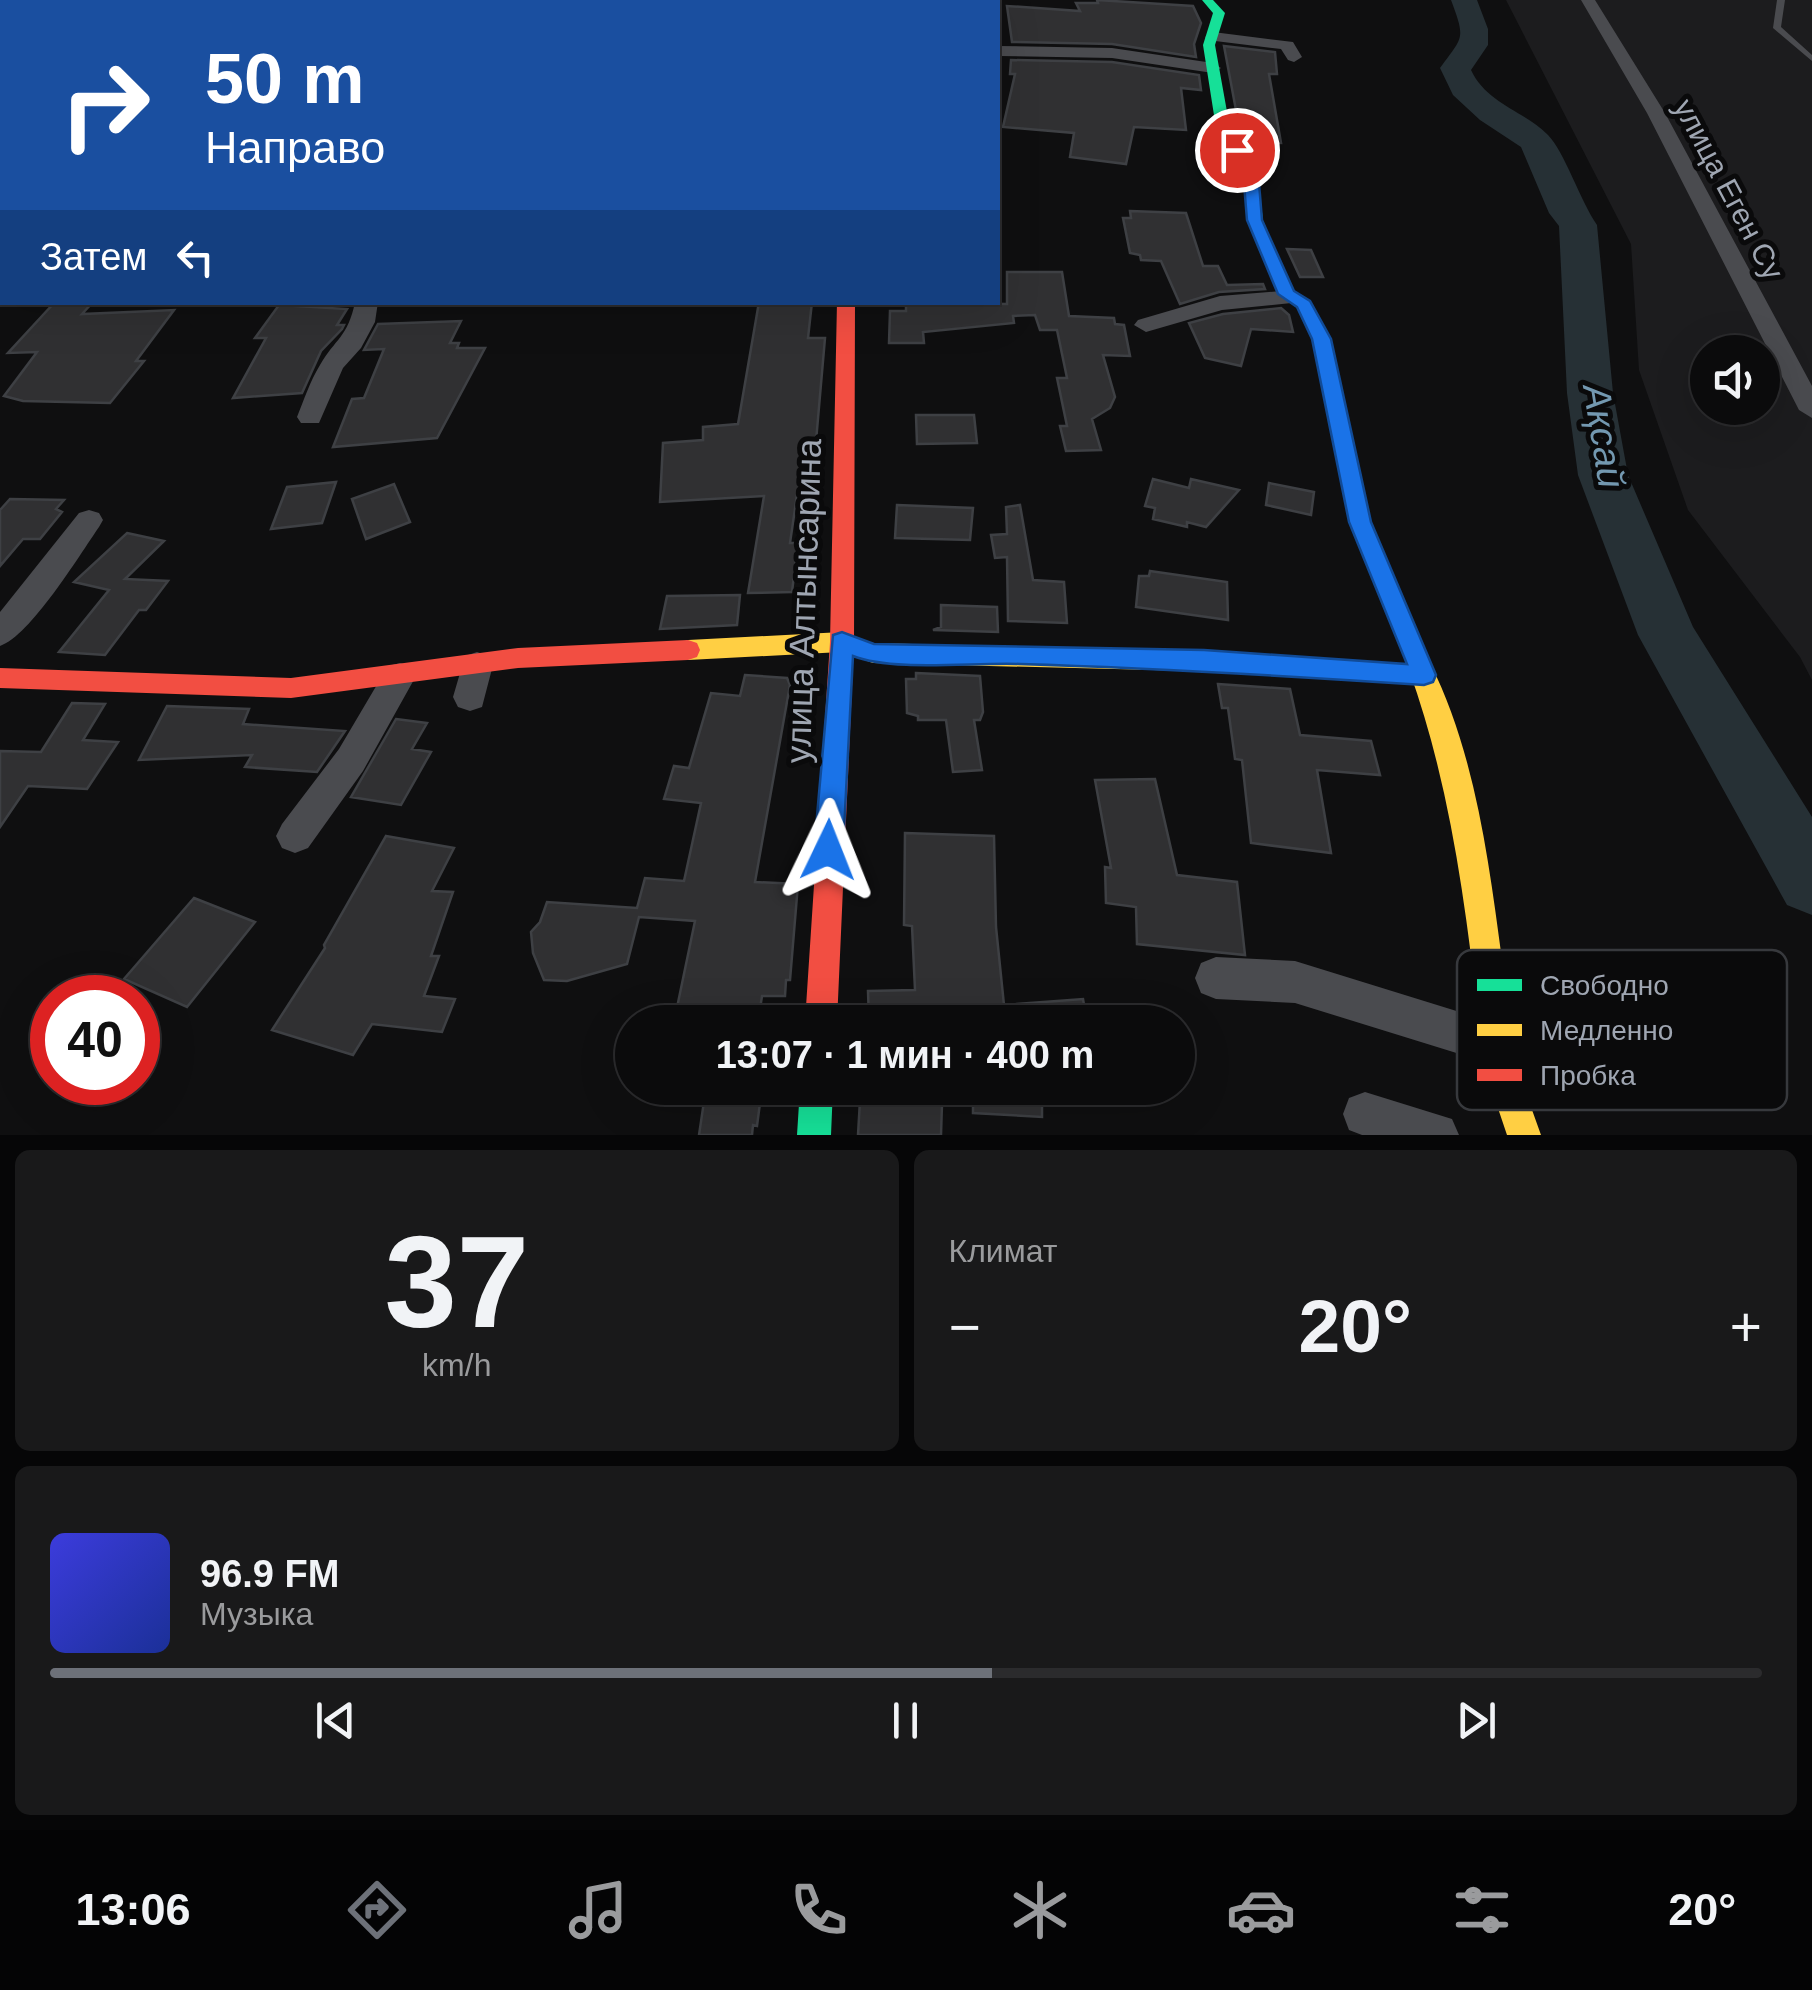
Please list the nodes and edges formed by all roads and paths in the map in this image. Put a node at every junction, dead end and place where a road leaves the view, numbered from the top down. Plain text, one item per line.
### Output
1 (1208, 0) edge
2 (1588, 0) edge
3 (1782, 0) edge
4 (1213, 37) junction
5 (1000, 51) edge
6 (1294, 57) dead end
7 (1812, 59) edge
8 (1213, 68) junction
9 (1293, 297) junction
10 (367, 305) edge
11 (846, 305) edge
12 (1146, 325) dead end
13 (1812, 410) edge
14 (310, 418) dead end
15 (90, 520) dead end
16 (0, 633) edge
17 (842, 642) junction
18 (1424, 675) junction
19 (400, 676) junction
20 (0, 678) edge
21 (295, 836) dead end
22 (1486, 950) edge
23 (1216, 978) dead end
24 (822, 1005) edge
25 (1457, 1032) edge
26 (816, 1105) edge
27 (1515, 1110) edge
28 (1364, 1114) dead end
29 (814, 1135) edge
30 (1436, 1135) edge
31 (1524, 1135) edge

1 - 4 street
2 - 13 street, улица Еген Су
3 - 7 lane
4 - 6 street
4 - 8 street
5 - 8 street
8 - 9 street
9 - 12 street
9 - 18 street
10 - 14 street
11 - 17 street, улица Алтынсарина
15 - 16 street
17 - 18 street
17 - 19 street
17 - 24 street, улица Алтынсарина
18 - 22 street
19 - 20 street
19 - 21 street
23 - 25 street
26 - 29 street
27 - 31 street
28 - 30 street

